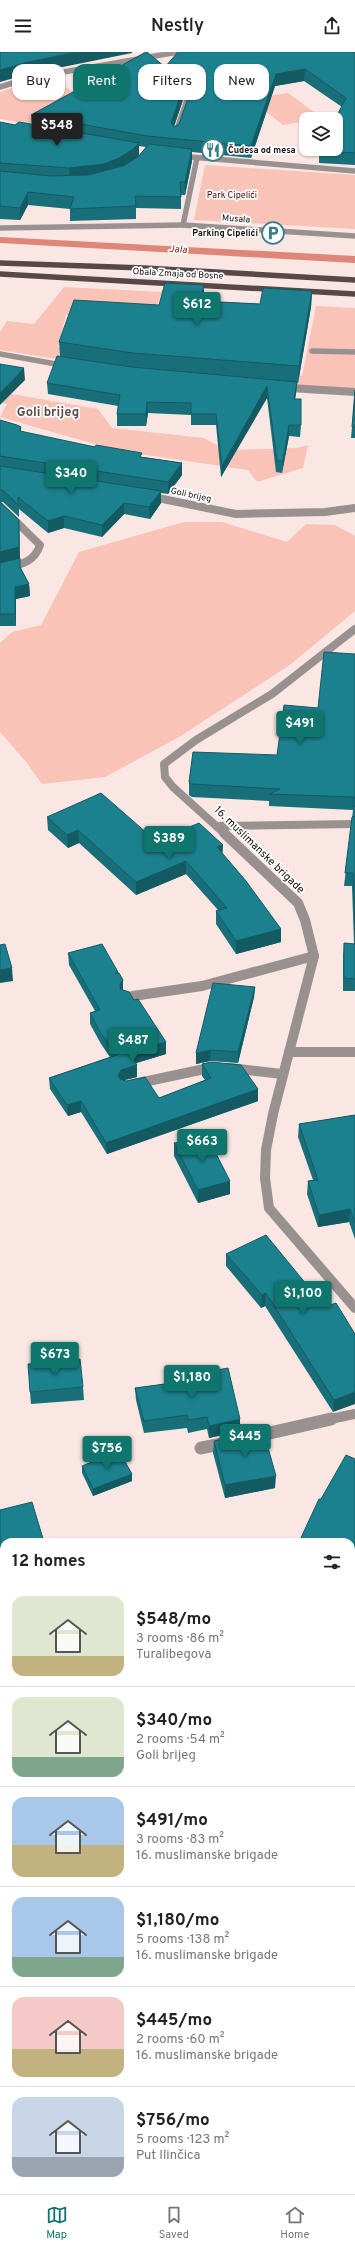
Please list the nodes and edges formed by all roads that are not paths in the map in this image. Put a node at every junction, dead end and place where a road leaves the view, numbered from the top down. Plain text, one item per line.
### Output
1 (178, 52) edge
2 (0, 86) edge
3 (187, 100) edge
4 (175, 135) edge
5 (173, 155) edge
6 (197, 158) junction
7 (355, 171) edge
8 (183, 225) junction
9 (0, 228) edge
10 (355, 236) edge
11 (0, 263) edge
12 (0, 274) edge
13 (355, 280) edge
14 (355, 294) edge
15 (312, 351) dead end
16 (355, 352) edge
17 (0, 354) edge
18 (71, 367) edge
19 (279, 388) edge
20 (355, 392) edge
21 (137, 494) edge
22 (0, 506) edge
23 (355, 508) edge
24 (0, 570) edge
25 (355, 629) edge
26 (322, 657) junction
27 (335, 658) edge
28 (355, 824) edge
29 (217, 826) junction
30 (314, 956) junction
31 (126, 997) edge
32 (289, 1052) junction
33 (355, 1052) edge
34 (282, 1074) junction
35 (125, 1086) edge
36 (355, 1308) edge
37 (355, 1414) edge
38 (201, 1448) dead end

1 - 2 street
3 - 4 street
5 - 6 street
6 - 7 street
6 - 8 street
8 - 9 street, Musala
8 - 10 street, Musala
11 - 13 main road, Obala Zmaja od Bosne
12 - 14 main road, Obala Zmaja od Bosne
15 - 16 street
17 - 18 street
19 - 20 street
21 - 23 street, Goli brijeg
22 - 24 street
25 - 26 street, 16. muslimanske brigade
26 - 27 street
26 - 29 street, 16. muslimanske brigade
28 - 29 street
29 - 30 street, 16. muslimanske brigade
30 - 31 street
30 - 32 street, 16. muslimanske brigade
32 - 33 street
32 - 34 street, 16. muslimanske brigade
34 - 35 street
34 - 36 street, 16. muslimanske brigade
37 - 38 street

